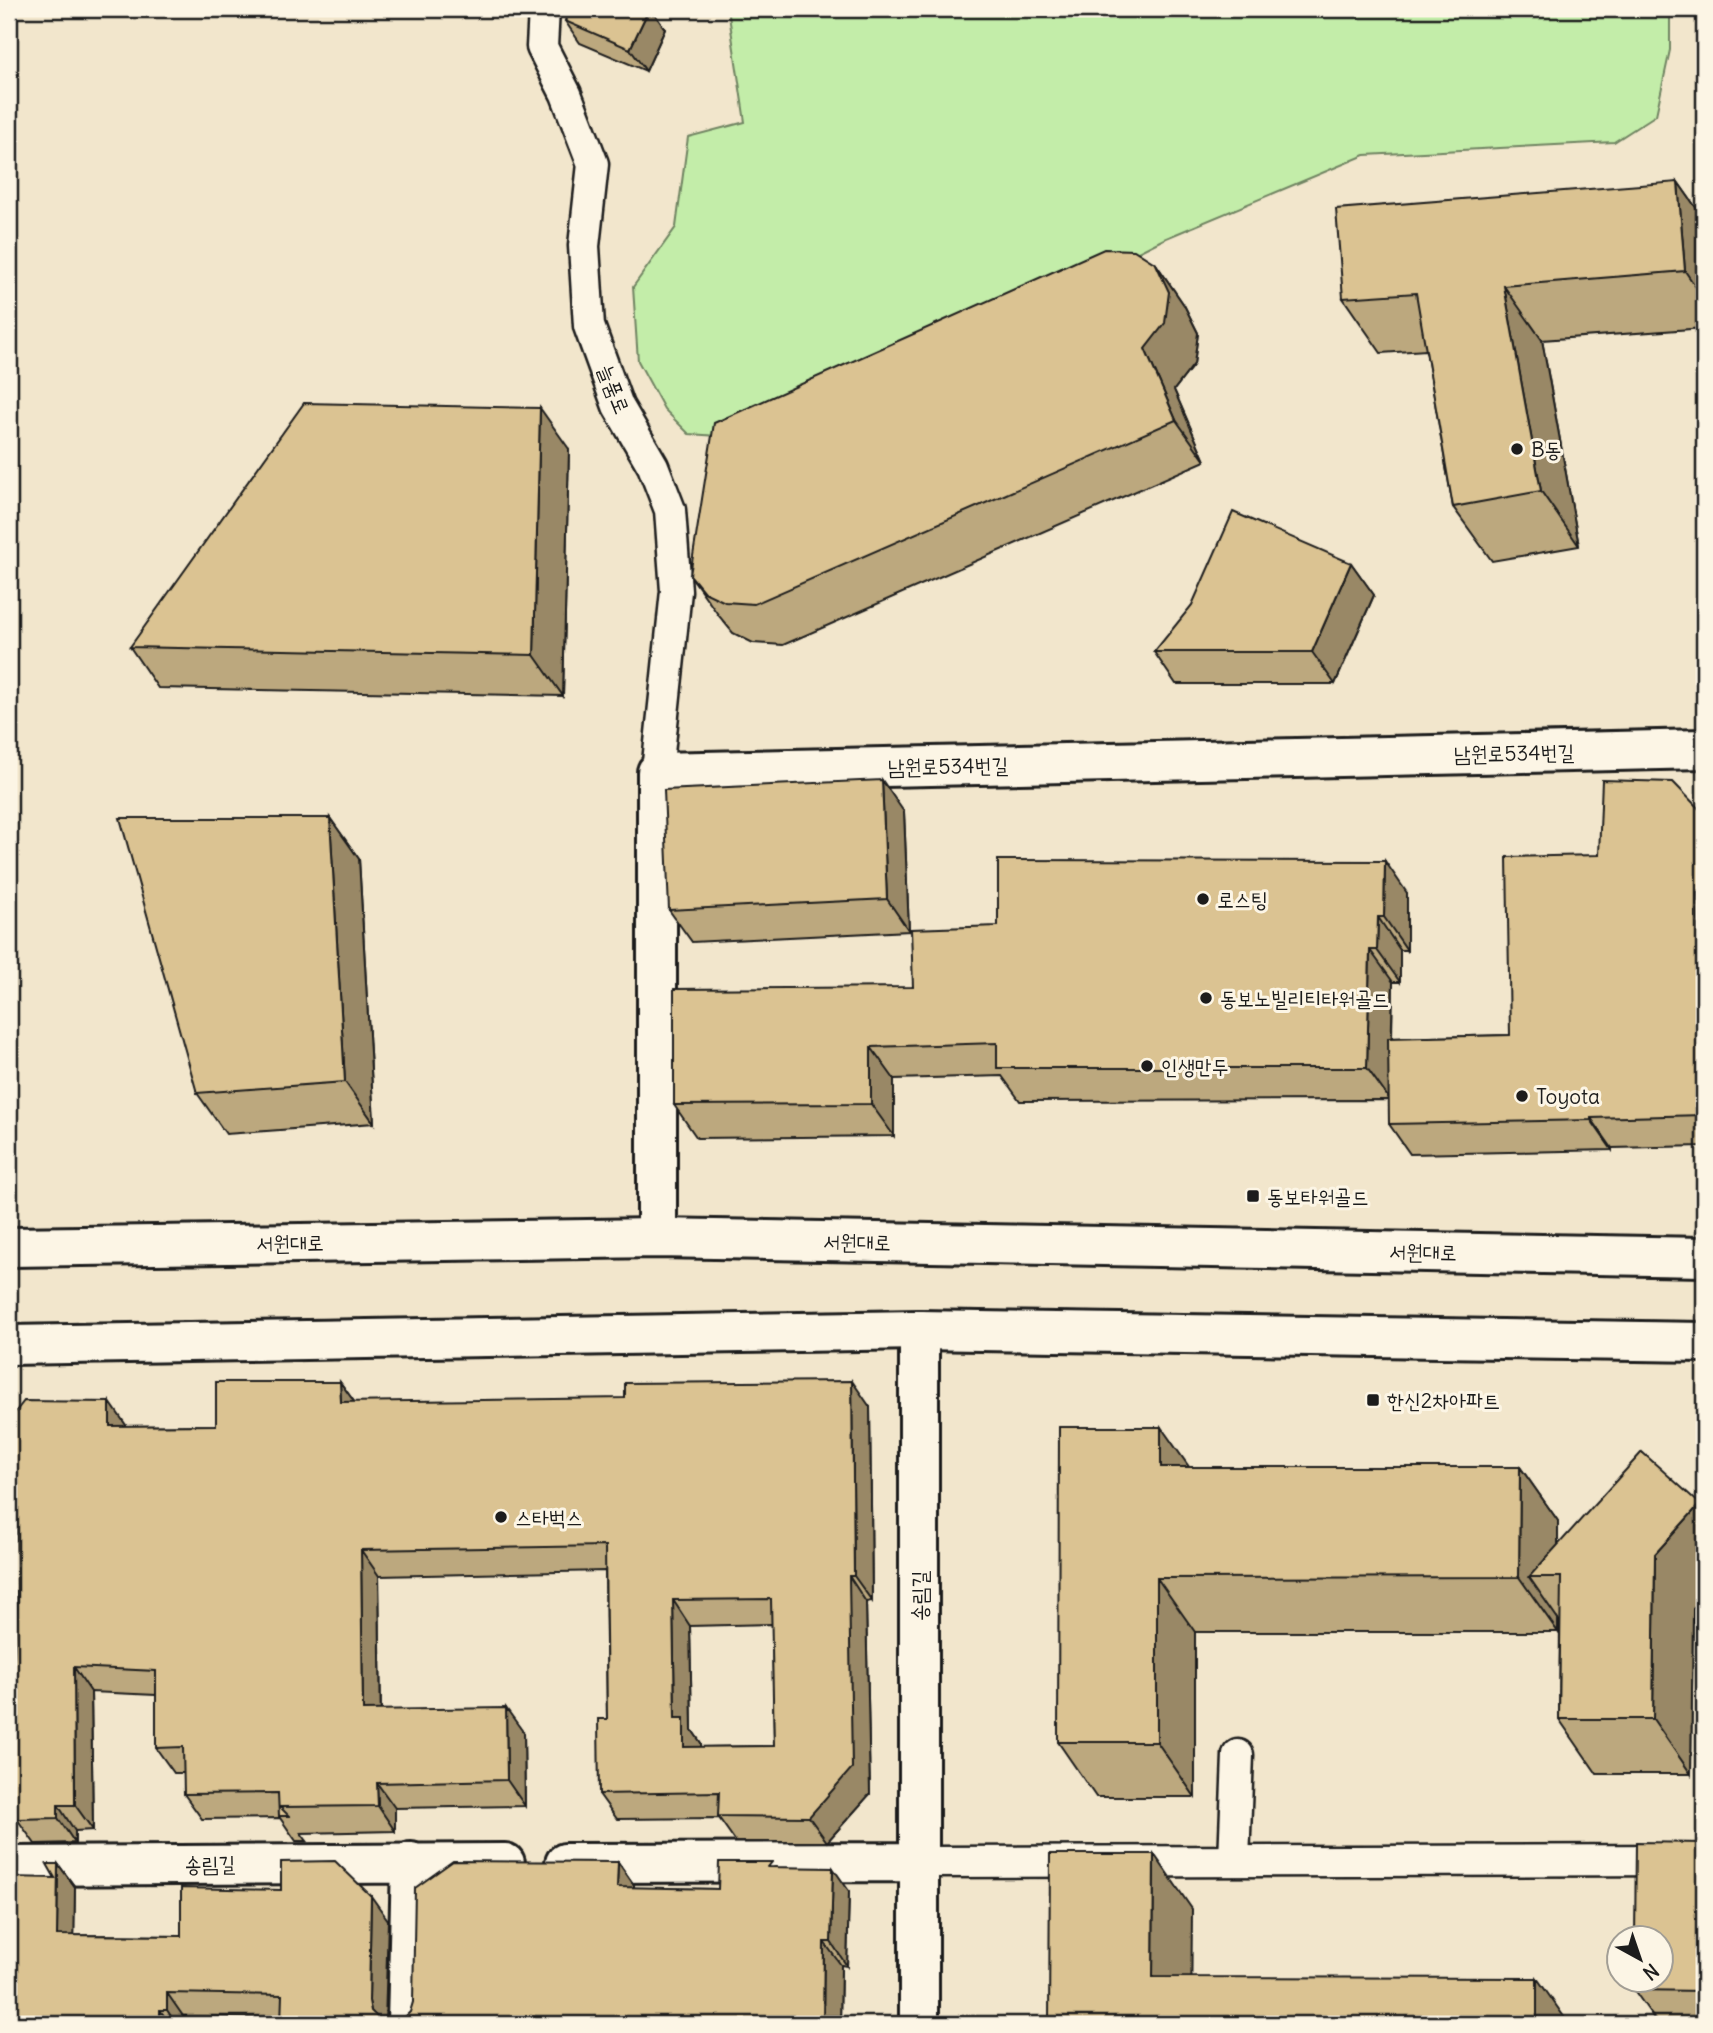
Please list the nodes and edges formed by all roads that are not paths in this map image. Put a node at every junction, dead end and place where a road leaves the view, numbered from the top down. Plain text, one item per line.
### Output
1 (544, 9) edge
2 (1704, 749) edge
3 (657, 772) junction
4 (657, 1238) junction
5 (9, 1247) edge
6 (1704, 1257) edge
7 (919, 1330) junction
8 (1704, 1342) edge
9 (9, 1345) edge
10 (1238, 1755) dead end
11 (1704, 1860) edge
12 (1234, 1861) junction
13 (411, 1862) junction
14 (920, 1862) junction
15 (9, 1866) edge
16 (407, 2024) edge
17 (919, 2024) edge

1 - 3 lane, 늘품로
2 - 3 street, 남원로534번길
3 - 4 street
4 - 5 street, 서원대로
4 - 6 street, 서원대로
7 - 8 street
7 - 9 street
7 - 14 street, 송림길
10 - 12 lane
11 - 12 lane
12 - 14 lane
13 - 14 street, 송림길
13 - 15 street, 송림길
13 - 16 street
14 - 17 street, 송림길

